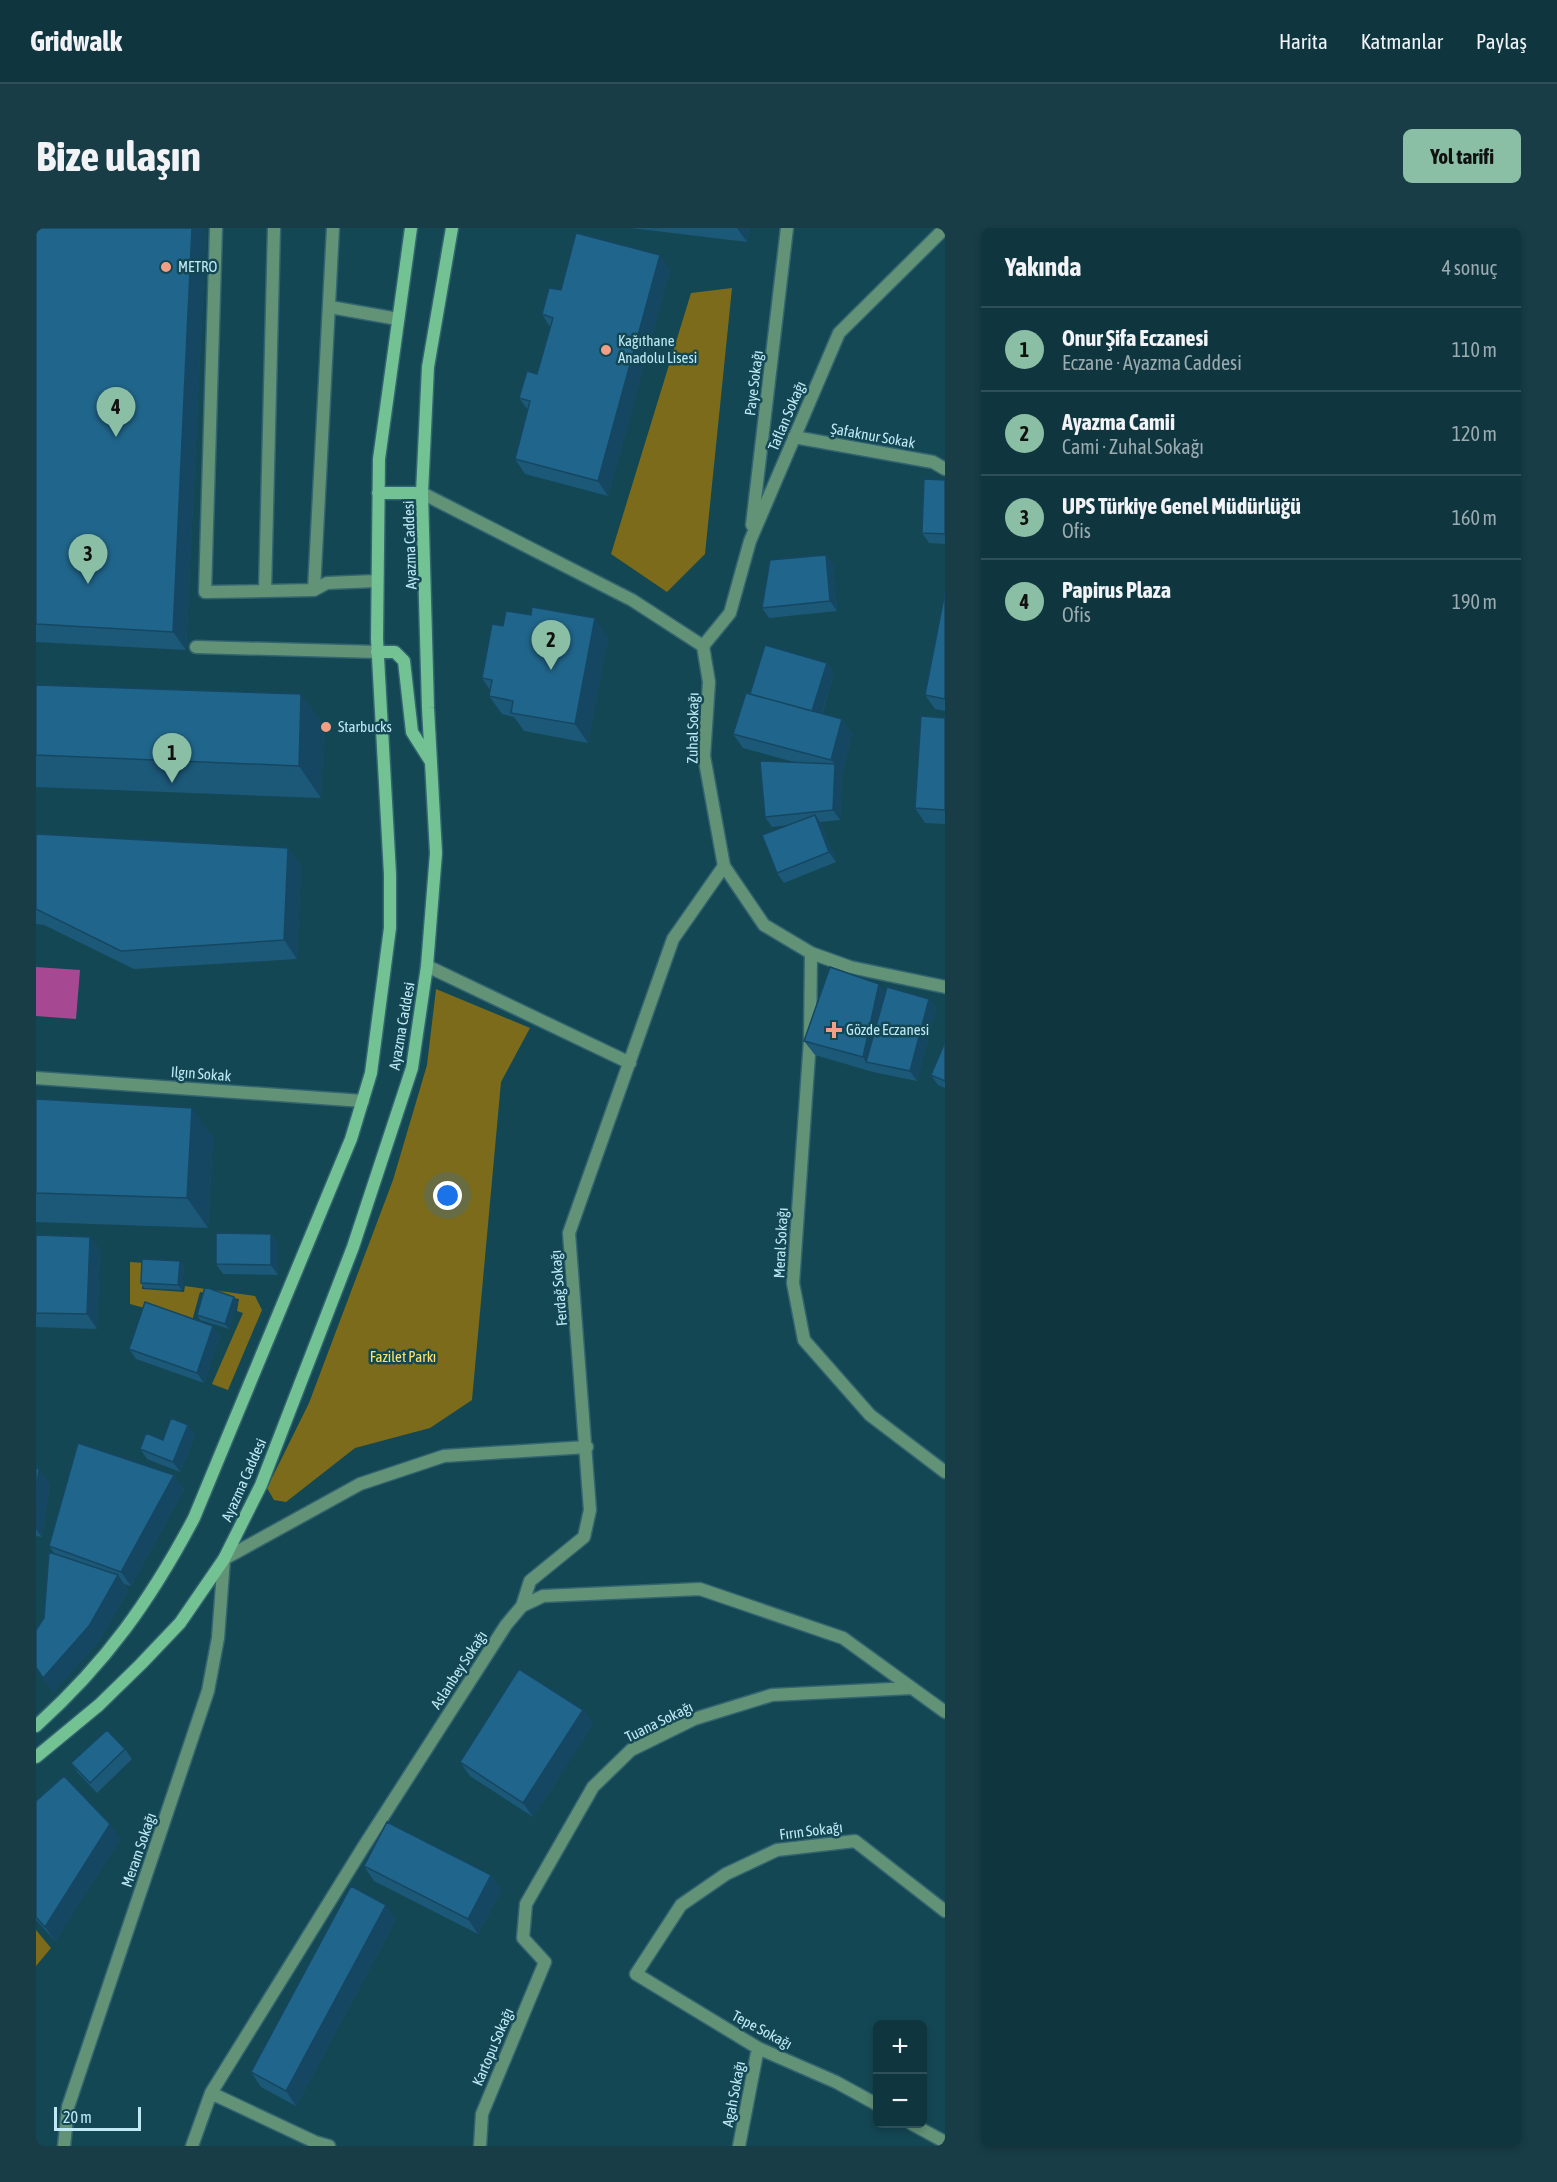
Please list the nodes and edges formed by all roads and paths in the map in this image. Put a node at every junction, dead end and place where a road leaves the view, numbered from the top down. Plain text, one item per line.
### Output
1 (216, 228) edge
2 (273, 228) edge
3 (333, 228) edge
4 (411, 228) edge
5 (452, 228) edge
6 (787, 228) edge
7 (945, 228) edge
8 (330, 307) junction
9 (398, 319) junction
10 (794, 437) junction
11 (945, 469) edge
12 (378, 493) junction
13 (423, 493) junction
14 (750, 541) junction
15 (376, 581) junction
16 (314, 590) junction
17 (265, 591) junction
18 (703, 646) junction
19 (196, 647) dead end
20 (377, 652) junction
21 (432, 764) junction
22 (724, 866) junction
23 (811, 953) junction
24 (427, 966) junction
25 (945, 987) edge
26 (630, 1063) junction
27 (36, 1078) edge
28 (363, 1101) junction
29 (587, 1447) junction
30 (945, 1472) edge
31 (224, 1559) junction
32 (522, 1606) junction
33 (912, 1688) junction
34 (945, 1712) edge
35 (36, 1726) edge
36 (36, 1757) edge
37 (945, 1911) edge
38 (545, 1962) joint
39 (636, 1974) joint
40 (758, 2048) junction
41 (211, 2093) junction
42 (873, 2102) edge
43 (919, 2128) edge
44 (945, 2142) edge
45 (64, 2146) edge
46 (192, 2146) edge
47 (329, 2146) edge
48 (480, 2146) edge
49 (739, 2146) edge

1 - 17 street
2 - 17 street
3 - 8 street
4 - 9 main road, Ayazma Caddesi
5 - 13 main road, Ayazma Caddesi
6 - 14 street, Paye Sokağı
7 - 10 street, Taflan Sokağı
8 - 9 street
8 - 16 street
9 - 12 main road, Ayazma Caddesi
10 - 11 street, Şafaknur Sokak
10 - 14 street, Taflan Sokağı
12 - 13 main road
12 - 15 main road, Ayazma Caddesi
13 - 18 street
13 - 21 main road, Ayazma Caddesi
14 - 18 street, Taflan Sokağı
15 - 16 street
15 - 20 main road, Ayazma Caddesi
16 - 17 street
18 - 22 street, Zuhal Sokağı
19 - 20 street
20 - 21 main road
20 - 28 main road, Ayazma Caddesi
21 - 24 main road, Ayazma Caddesi
22 - 23 street, Zuhal Sokağı
22 - 26 street, Ferdağ Sokağı
23 - 25 street, Zuhal Sokağı
23 - 30 street, Meral Sokağı
24 - 26 street
24 - 31 main road, Ayazma Caddesi
26 - 29 street, Ferdağ Sokağı
27 - 28 street, Ilgın Sokak
28 - 35 main road, Ayazma Caddesi
29 - 31 street
29 - 32 street, Ferdağ Sokağı
31 - 36 main road, Ayazma Caddesi
31 - 45 street, Meram Sokağı
32 - 33 street
32 - 41 street, Aslanbey Sokağı
33 - 34 street
33 - 38 street, Tuana Sokağı
37 - 39 street, Fırın Sokağı
38 - 48 street, Kartopu Sokağı
39 - 40 street, Tepe Sokağı
40 - 42 street, Tepe Sokağı
40 - 49 street, Agah Sokağı
41 - 46 street, Aslanbey Sokağı
41 - 47 street
43 - 44 street

